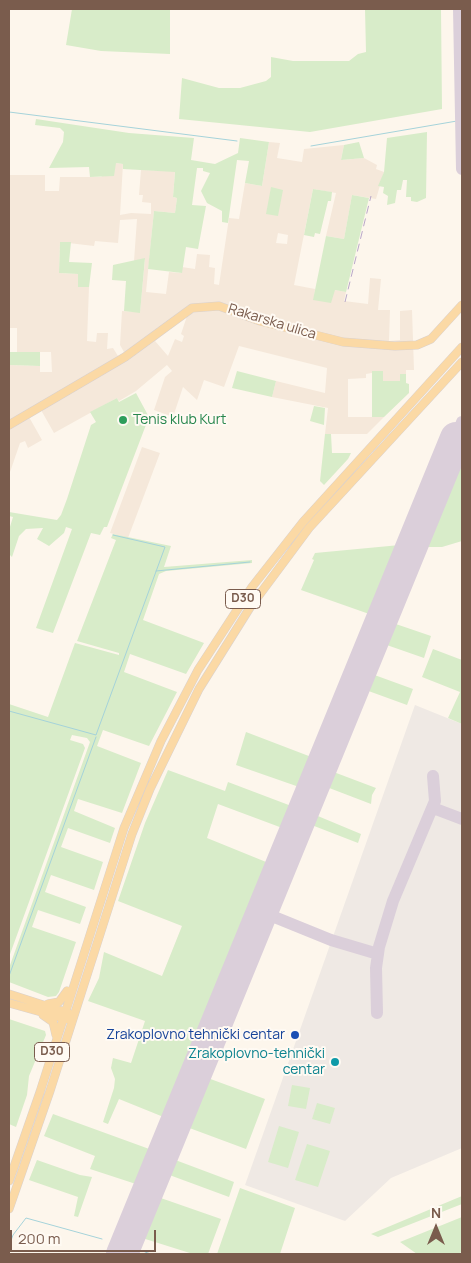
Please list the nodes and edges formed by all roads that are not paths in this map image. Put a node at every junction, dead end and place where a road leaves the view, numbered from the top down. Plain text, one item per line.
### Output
1 (462, 305) edge
2 (462, 347) edge
3 (462, 362) edge
4 (9, 425) edge
5 (75, 980) junction
6 (9, 994) edge
7 (9, 1003) edge
8 (41, 1004) junction
9 (25, 1007) junction
10 (64, 1015) junction
11 (73, 1018) junction
12 (56, 1041) junction
13 (9, 1181) edge
14 (9, 1209) edge

1 - 4 main road, Rakarska ulica
2 - 5 main road, D30
3 - 11 main road, D30
5 - 8 main road
5 - 10 main road, D30
6 - 8 main road
7 - 9 main road
8 - 10 main road
9 - 10 main road
9 - 12 main road
10 - 11 main road
10 - 12 main road, D30
11 - 14 main road, D30
12 - 13 main road, D30

